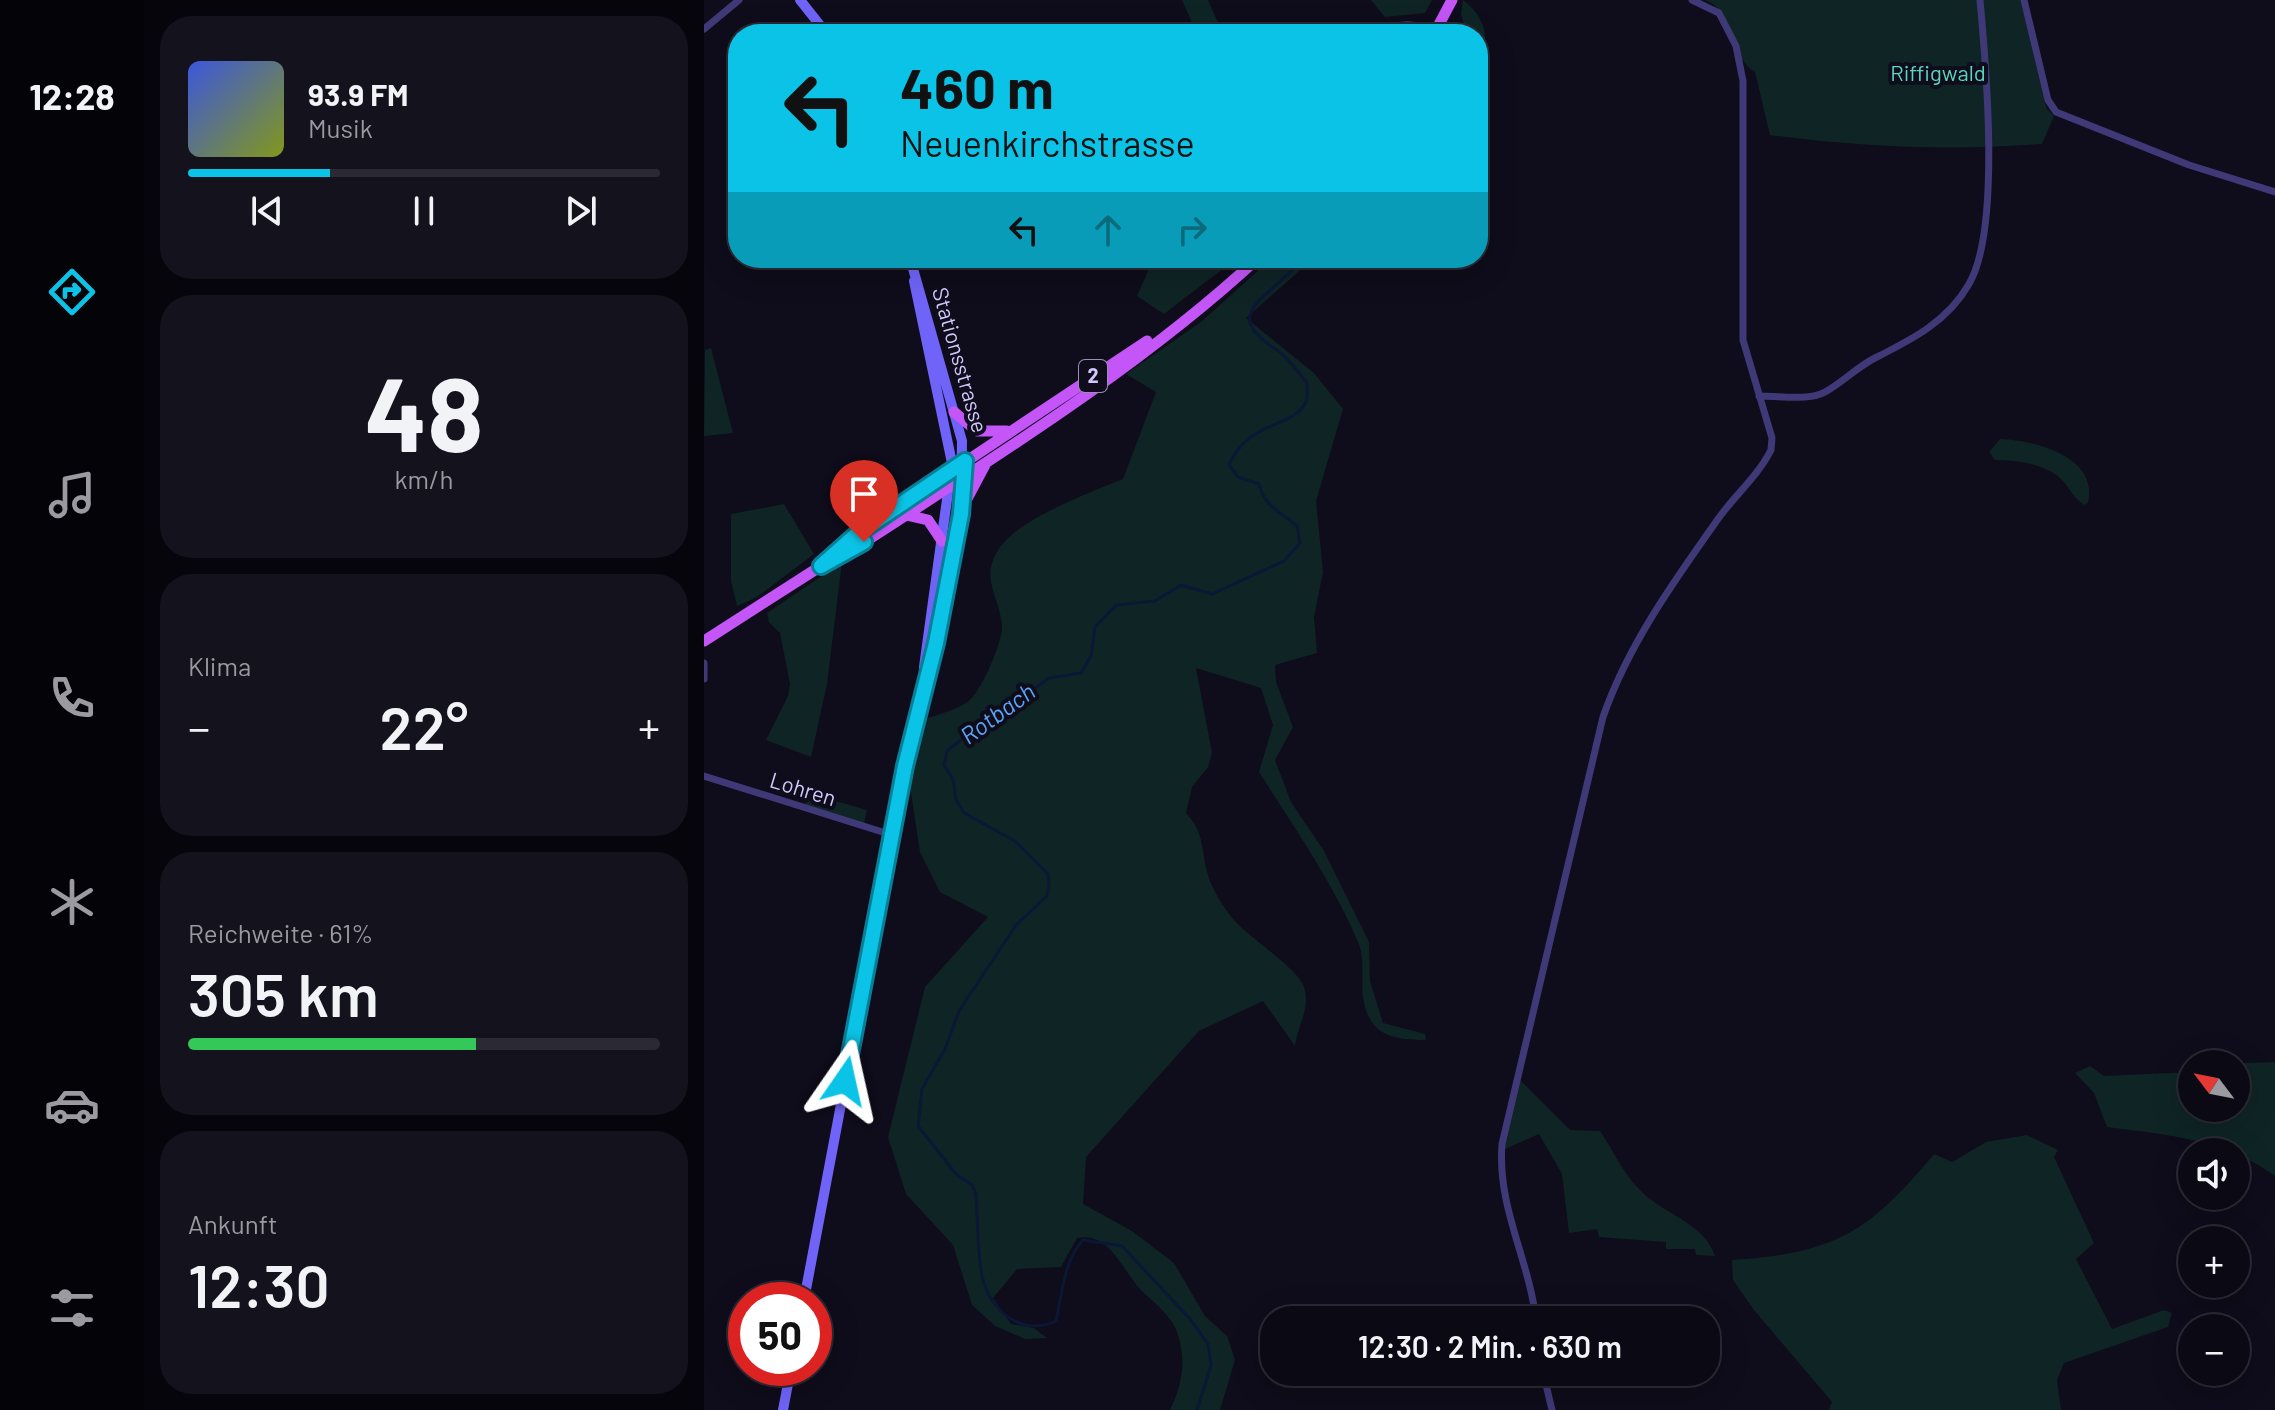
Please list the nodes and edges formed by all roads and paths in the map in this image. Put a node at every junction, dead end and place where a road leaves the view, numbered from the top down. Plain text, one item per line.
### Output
1 (739, 0) edge
2 (800, 0) edge
3 (1452, 0) edge
4 (1692, 0) edge
5 (1980, 0) edge
6 (2024, 0) edge
7 (819, 24) edge
8 (1439, 24) edge
9 (704, 29) edge
10 (2275, 192) edge
11 (912, 268) edge
12 (1246, 268) edge
13 (913, 271) junction
14 (1176, 326) junction
15 (1759, 396) junction
16 (954, 412) junction
17 (1011, 430) junction
18 (989, 459) junction
19 (965, 461) junction
20 (958, 473) junction
21 (951, 484) junction
22 (961, 510) junction
23 (905, 515) junction
24 (942, 541) junction
25 (821, 566) junction
26 (704, 641) edge
27 (704, 663) edge
28 (704, 679) edge
29 (923, 681) junction
30 (704, 776) edge
31 (892, 835) junction
32 (807, 1282) edge
33 (1534, 1306) edge
34 (788, 1386) edge
35 (1546, 1386) edge
36 (783, 1410) edge
37 (1552, 1410) edge

1 - 9 street
2 - 7 main road
3 - 8 main road
4 - 15 street
5 - 15 street
6 - 10 street
11 - 13 main road, Stationsstrasse
12 - 14 main road, 2
13 - 16 main road, Stationsstrasse
13 - 20 main road, Stationsstrasse
14 - 17 main road, 2
14 - 18 main road, 2
15 - 33 street
16 - 17 main road
16 - 19 main road, Stationsstrasse
17 - 19 main road, 2
18 - 20 main road, 2
18 - 22 main road
19 - 20 main road, 2
20 - 21 main road, 2
20 - 22 main road, Stationsstrasse
20 - 25 main road, 2
21 - 23 main road, 2
21 - 24 main road
22 - 29 main road, Stationsstrasse
23 - 24 main road
23 - 25 main road, 2
24 - 29 main road
25 - 26 main road, 2
27 - 28 street
29 - 31 main road
30 - 31 street, Lohren
31 - 32 main road
34 - 36 main road
35 - 37 street

